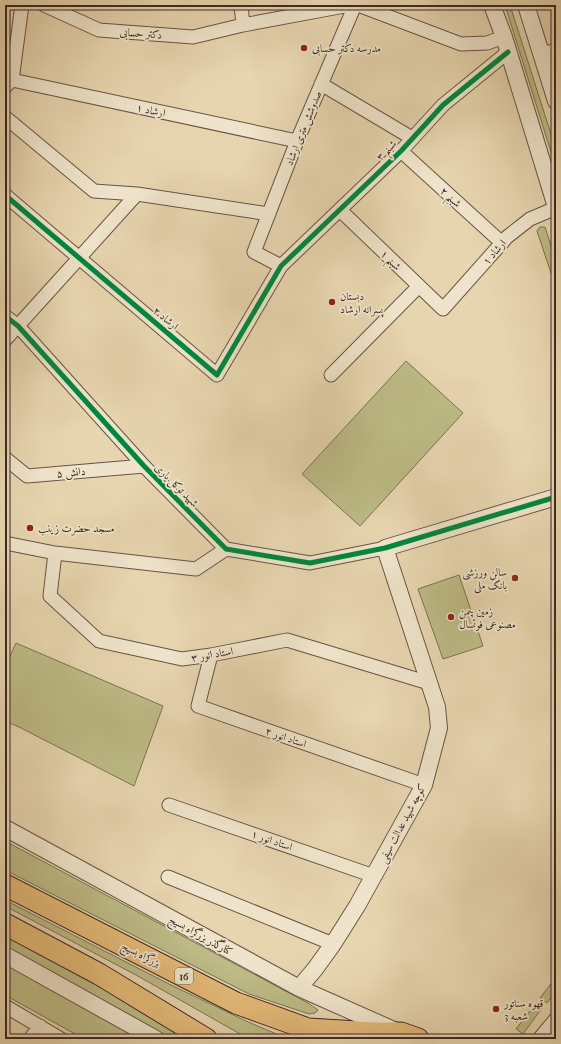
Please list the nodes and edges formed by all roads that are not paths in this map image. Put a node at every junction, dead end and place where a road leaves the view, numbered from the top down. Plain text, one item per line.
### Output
1 (22, 5) edge
2 (44, 5) edge
3 (241, 5) edge
4 (350, 5) edge
5 (355, 5) edge
6 (358, 5) edge
7 (492, 5) edge
8 (526, 5) edge
9 (243, 26) junction
10 (506, 44) junction
11 (549, 52) edge
12 (7, 82) edge
13 (321, 84) junction
14 (556, 101) edge
15 (5, 116) edge
16 (412, 138) junction
17 (297, 141) junction
18 (400, 151) junction
19 (137, 194) junction
20 (5, 195) edge
21 (556, 208) edge
22 (340, 210) junction
23 (268, 214) junction
24 (502, 243) junction
25 (79, 258) junction
26 (281, 266) junction
27 (419, 286) junction
28 (443, 309) joint
29 (5, 316) edge
30 (18, 326) junction
31 (5, 340) edge
32 (331, 375) dead end
33 (5, 458) edge
34 (144, 466) junction
35 (556, 497) edge
36 (5, 543) edge
37 (385, 548) junction
38 (226, 549) junction
39 (55, 553) junction
40 (211, 655) junction
41 (429, 683) junction
42 (424, 785) junction
43 (169, 804) dead end
44 (5, 828) edge
45 (374, 876) junction
46 (168, 877) dead end
47 (5, 885) edge
48 (5, 924) edge
49 (333, 944) junction
50 (5, 955) edge
51 (298, 988) junction
52 (236, 1003) junction
53 (5, 1006) edge
54 (556, 1021) edge
55 (40, 1026) junction
56 (368, 1036) edge
57 (410, 1036) edge
58 (30, 1039) edge
59 (61, 1039) edge
60 (156, 1039) edge
61 (206, 1039) edge
62 (294, 1039) edge
63 (541, 1039) edge

1 - 12 street
2 - 9 street, دکتر حسابی
3 - 9 street
4 - 9 street, دکتر حسابی
5 - 13 street, صدوشش متری ارشاد
6 - 10 street
7 - 10 street
8 - 11 street
10 - 16 street, شبنم ۳
10 - 21 street
11 - 14 street
12 - 17 street, ارشاد ۱
13 - 16 street
13 - 17 street, صدوشش متری ارشاد
15 - 19 street
16 - 18 street, شبنم ۳
17 - 23 street, صدوشش متری ارشاد
18 - 22 street, شبنم ۳
18 - 24 street, شبنم ۲
19 - 23 street
19 - 25 street
20 - 25 street, ارشاد ۲
21 - 24 street, ارشاد ۱
22 - 26 street, شبنم ۳
22 - 27 street, شبنم ۱
23 - 26 street, صدوشش متری ارشاد
24 - 28 street, ارشاد ۱
25 - 26 street, ارشاد ۲
25 - 30 street
27 - 28 street, شبنم ۱
27 - 32 street
29 - 30 street, شهید توکل یاری
30 - 31 street
30 - 34 street, شهید توکل یاری
33 - 34 street, دانش ۵
34 - 38 street, شهید توکل یاری
35 - 37 street
36 - 39 street
37 - 38 street
37 - 41 street, کوچه شهید عدالت سیفی
38 - 39 street
39 - 40 street, استاد انور ۳
40 - 41 street, استاد انور ۳
40 - 42 street, استاد انور ۲
41 - 42 street, کوچه شهید عدالت سیفی
42 - 45 street, کوچه شهید عدالت سیفی
43 - 45 street, استاد انور ۱
44 - 51 street, کنارگذر بزرگراه بسیج
45 - 49 street, کوچه شهید عدالت سیفی
46 - 49 street
47 - 52 highway, بزرگراه بسیج / 16
48 - 61 highway
49 - 51 street, کوچه شهید عدالت سیفی
50 - 60 street
51 - 57 street, کنارگذر بزرگراه بسیج
52 - 56 highway, بزرگراه بسیج / 16
52 - 62 highway
53 - 55 street
54 - 63 street
55 - 58 street
55 - 59 street
56 - 57 highway, 16

